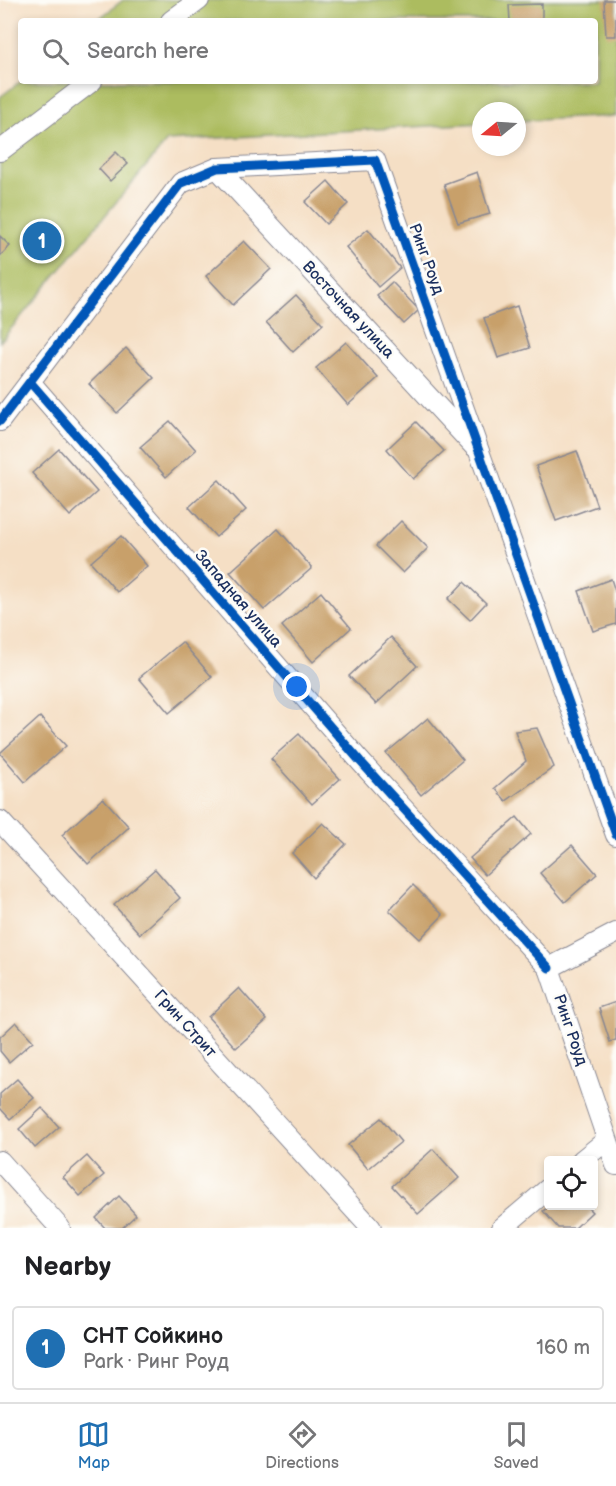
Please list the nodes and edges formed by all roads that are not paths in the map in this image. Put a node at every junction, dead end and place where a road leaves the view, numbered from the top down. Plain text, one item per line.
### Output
1 (199, 0) edge
2 (175, 18) edge
3 (88, 84) edge
4 (0, 151) edge
5 (217, 168) junction
6 (30, 382) junction
7 (0, 421) edge
8 (479, 452) junction
9 (0, 820) edge
10 (616, 835) edge
11 (616, 933) edge
12 (549, 968) junction
13 (607, 1140) junction
14 (588, 1156) edge
15 (0, 1161) edge
16 (616, 1165) edge
17 (544, 1193) edge
18 (60, 1228) edge
19 (370, 1228) edge
20 (502, 1228) edge

1 - 2 street
3 - 4 street
5 - 6 street, Ринг Роуд
5 - 8 street, Восточная улица
5 - 8 street, Ринг Роуд
6 - 7 street, Ринг Роуд
6 - 12 street, Западная улица
8 - 10 street, Ринг Роуд
9 - 19 street, Грин Стрит
11 - 12 street
12 - 13 street, Ринг Роуд
13 - 14 street
13 - 16 street, Ринг Роуд
15 - 18 street
17 - 20 street

